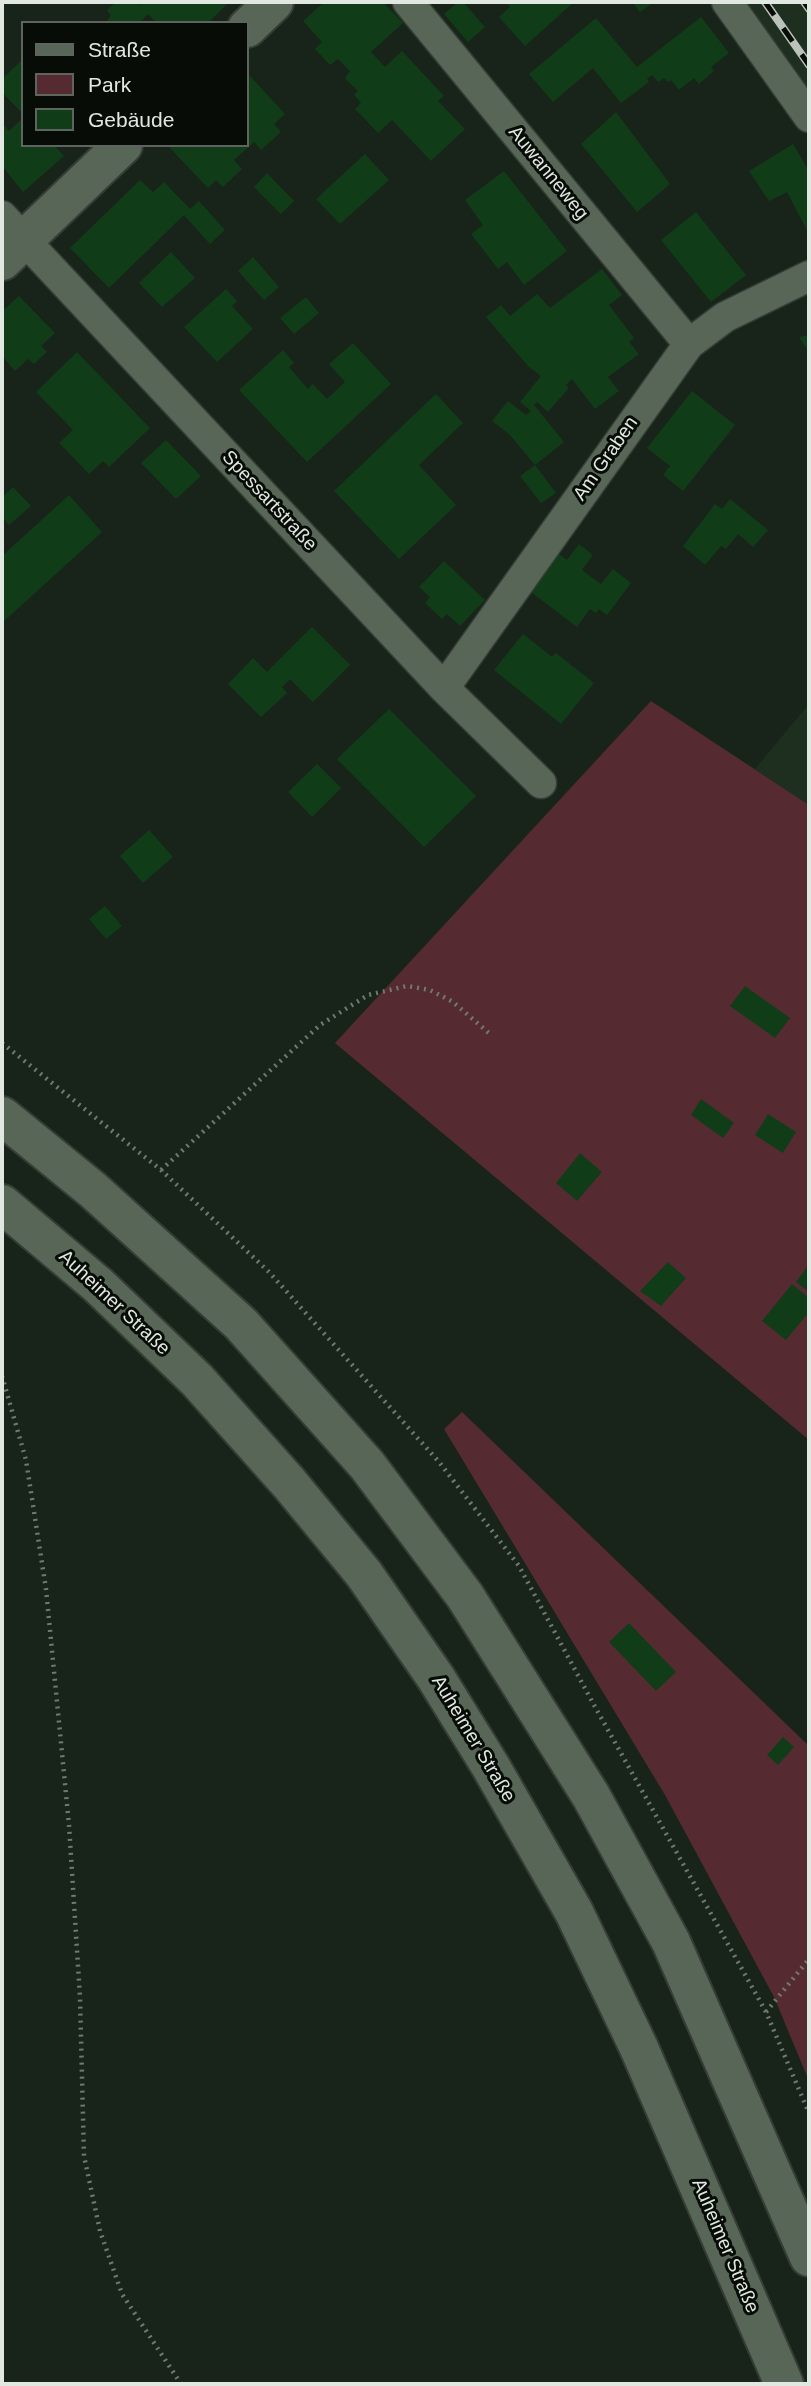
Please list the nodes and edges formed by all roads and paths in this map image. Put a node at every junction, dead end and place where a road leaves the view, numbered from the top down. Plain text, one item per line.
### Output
1 (274, 2) edge
2 (408, 2) edge
3 (727, 2) edge
4 (248, 27) edge
5 (809, 117) edge
6 (121, 147) edge
7 (9, 239) edge
8 (809, 276) edge
9 (689, 344) junction
10 (444, 688) junction
11 (541, 783) dead end
12 (490, 1034) dead end
13 (2, 1116) edge
14 (161, 1170) dead end
15 (2, 1204) edge
16 (2, 1376) edge
17 (809, 1959) edge
18 (766, 2012) dead end
19 (809, 2257) edge
20 (181, 2384) edge
21 (784, 2384) edge

1 - 4 main road
2 - 9 street, Auwanneweg
3 - 5 street
6 - 7 main road
7 - 10 street, Spessartstraße
8 - 9 street, Am Graben
9 - 10 street, Am Graben
10 - 11 street, Spessartstraße
12 - 14 path
13 - 19 main road
15 - 21 main road, Auheimer Straße
16 - 20 path
17 - 18 path

